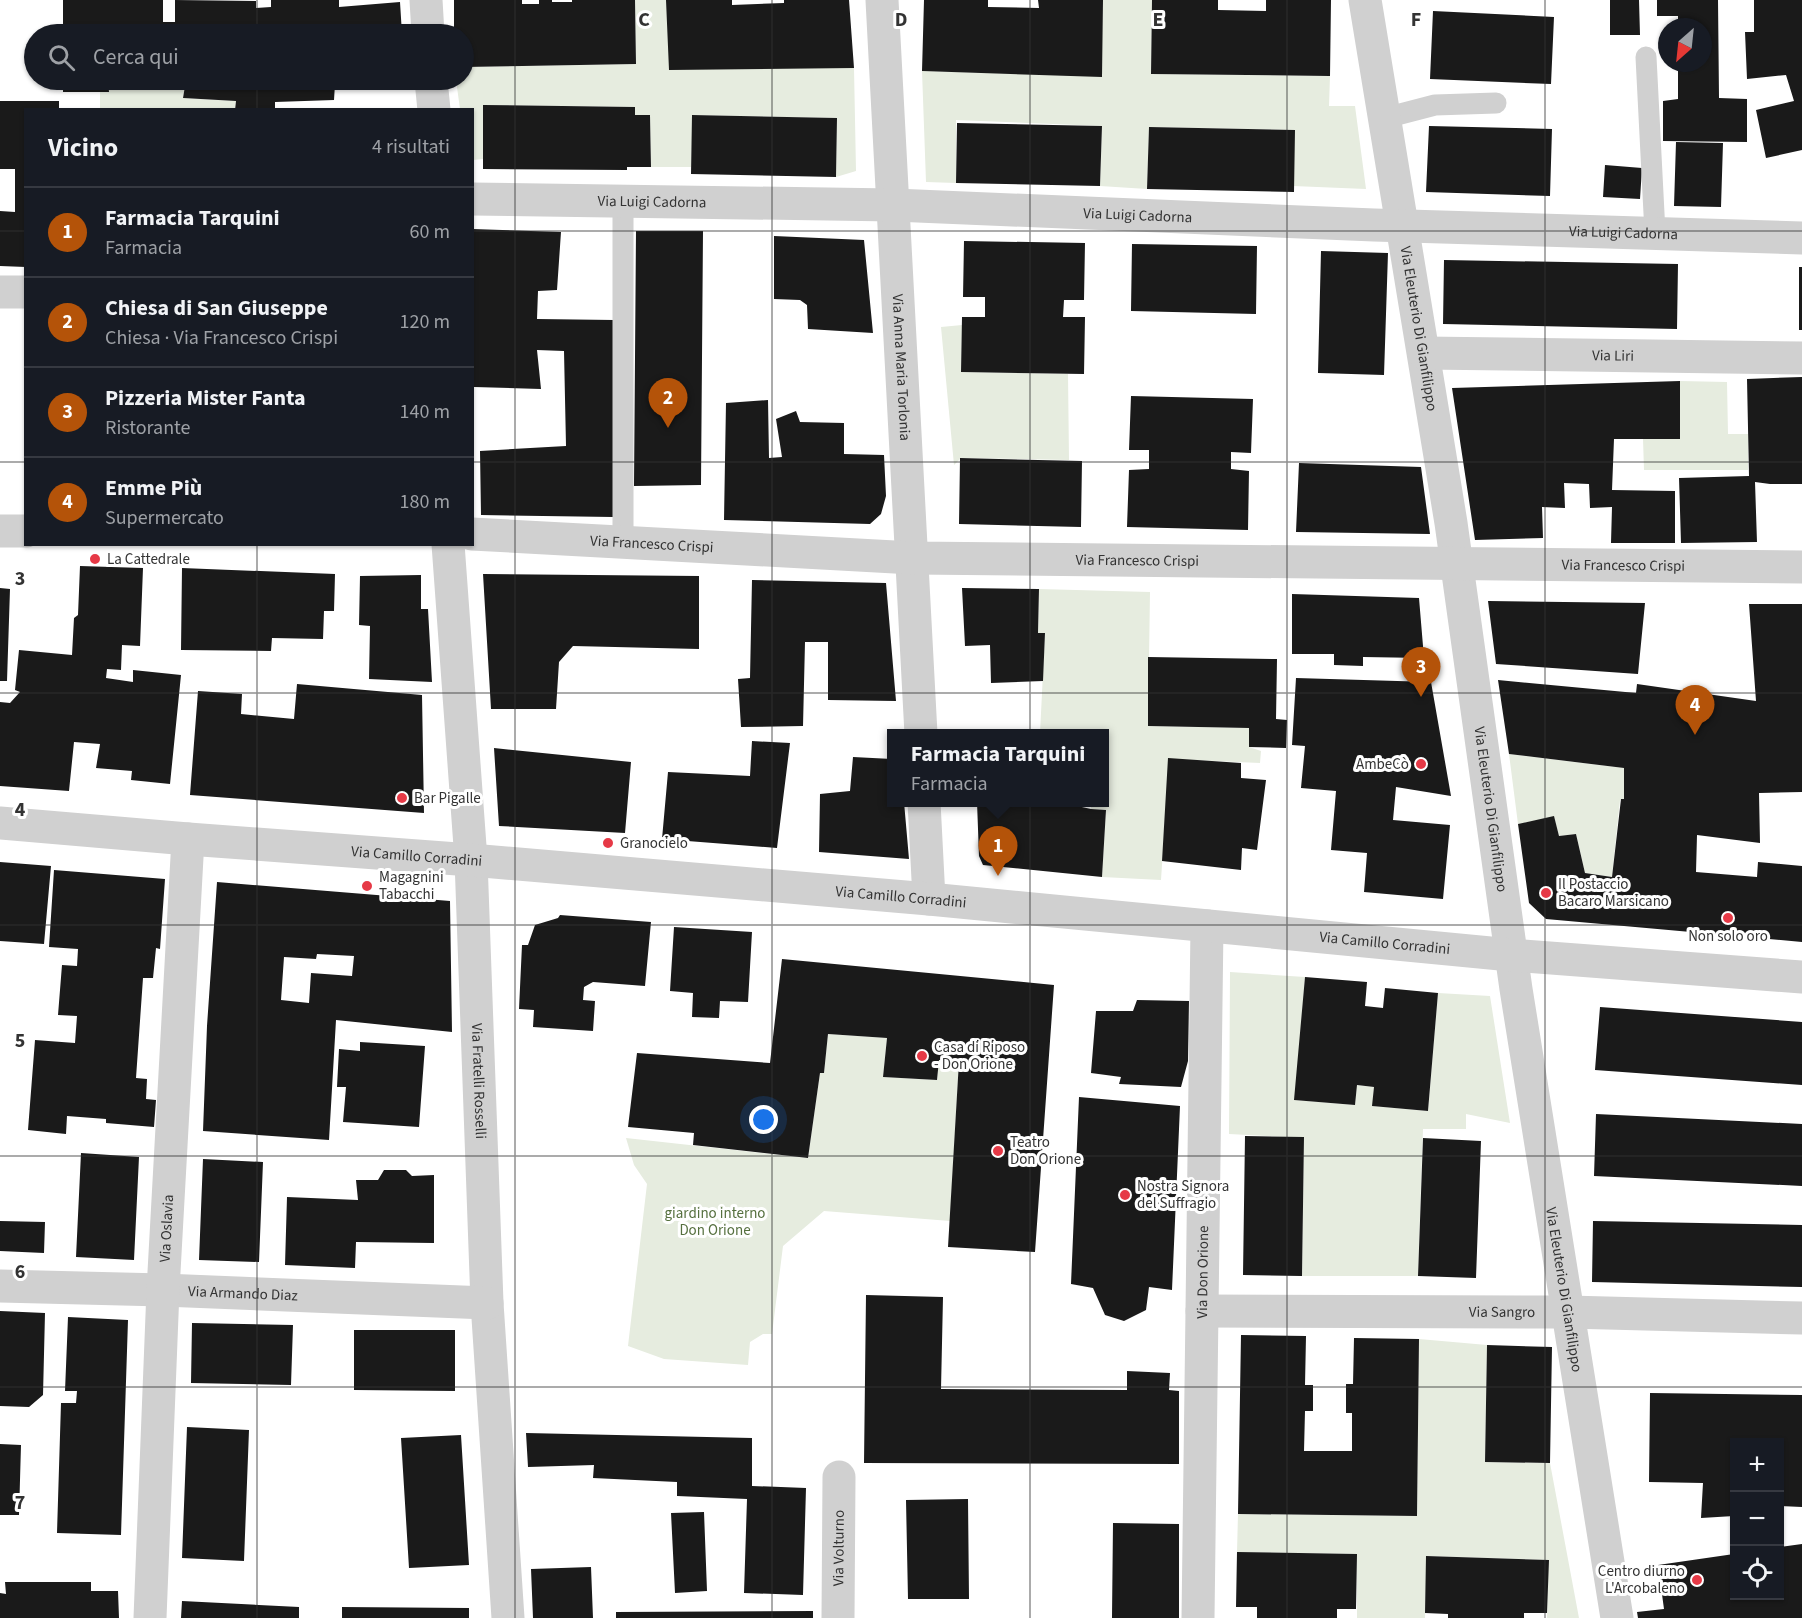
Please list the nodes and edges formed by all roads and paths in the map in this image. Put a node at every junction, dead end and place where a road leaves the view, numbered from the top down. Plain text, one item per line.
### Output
1 (426, 0) edge
2 (882, 0) edge
3 (1365, 0) edge
4 (427, 24) edge
5 (1646, 57) dead end
6 (432, 90) edge
7 (1496, 103) dead end
8 (434, 108) edge
9 (1385, 118) junction
10 (474, 200) edge
11 (623, 202) junction
12 (894, 205) junction
13 (1403, 226) junction
14 (1655, 233) junction
15 (1802, 238) edge
16 (0, 292) edge
17 (24, 292) edge
18 (1424, 353) junction
19 (1802, 358) edge
20 (0, 531) edge
21 (24, 531) edge
22 (474, 534) edge
23 (623, 543) junction
24 (448, 546) edge
25 (913, 558) junction
26 (1456, 564) junction
27 (1802, 567) edge
28 (921, 729) edge
29 (924, 807) edge
30 (0, 823) edge
31 (188, 839) junction
32 (471, 860) junction
33 (929, 899) junction
34 (1207, 926) junction
35 (1511, 956) junction
36 (1802, 977) edge
37 (0, 1286) edge
38 (163, 1290) junction
39 (487, 1303) junction
40 (1202, 1311) junction
41 (1568, 1312) junction
42 (1802, 1318) edge
43 (840, 1478) dead end
44 (150, 1618) edge
45 (508, 1618) edge
46 (838, 1618) edge
47 (1198, 1618) edge
48 (1617, 1618) edge

1 - 4 street
2 - 12 street, Via Anna Maria Torlonia
3 - 9 street, Via Eleuterio Di Gianfilippo
5 - 14 lane
6 - 8 street
7 - 9 lane
9 - 13 street, Via Eleuterio Di Gianfilippo
10 - 11 street, Via Luigi Cadorna
11 - 12 street, Via Luigi Cadorna
11 - 23 lane
12 - 13 street, Via Luigi Cadorna
12 - 25 street, Via Anna Maria Torlonia
13 - 14 street, Via Luigi Cadorna
13 - 18 street, Via Eleuterio Di Gianfilippo
14 - 15 street, Via Luigi Cadorna
16 - 17 street
18 - 19 street, Via Liri
18 - 26 street, Via Eleuterio Di Gianfilippo
20 - 21 street
22 - 23 street, Via Francesco Crispi
23 - 25 street, Via Francesco Crispi
24 - 32 street, Via Fratelli Rosselli
25 - 26 street, Via Francesco Crispi
25 - 28 street, Via Anna Maria Torlonia
26 - 27 street, Via Francesco Crispi
26 - 35 street, Via Eleuterio Di Gianfilippo
29 - 33 street
30 - 31 street, Via Camillo Corradini
31 - 32 street, Via Camillo Corradini
31 - 38 street, Via Oslavia
32 - 33 street, Via Camillo Corradini
32 - 39 street, Via Fratelli Rosselli
33 - 34 street, Via Camillo Corradini
34 - 35 street, Via Camillo Corradini
34 - 40 street, Via Don Orione
35 - 36 street, Via Camillo Corradini
35 - 41 street, Via Eleuterio Di Gianfilippo
37 - 38 street, Via Armando Diaz
38 - 39 street, Via Armando Diaz
38 - 44 street, Via Oslavia
39 - 45 street, Via Fratelli Rosselli
40 - 41 street, Via Sangro
40 - 47 street, Via Don Orione
41 - 42 street, Via Sangro
41 - 48 street, Via Eleuterio Di Gianfilippo
43 - 46 street, Via Volturno

